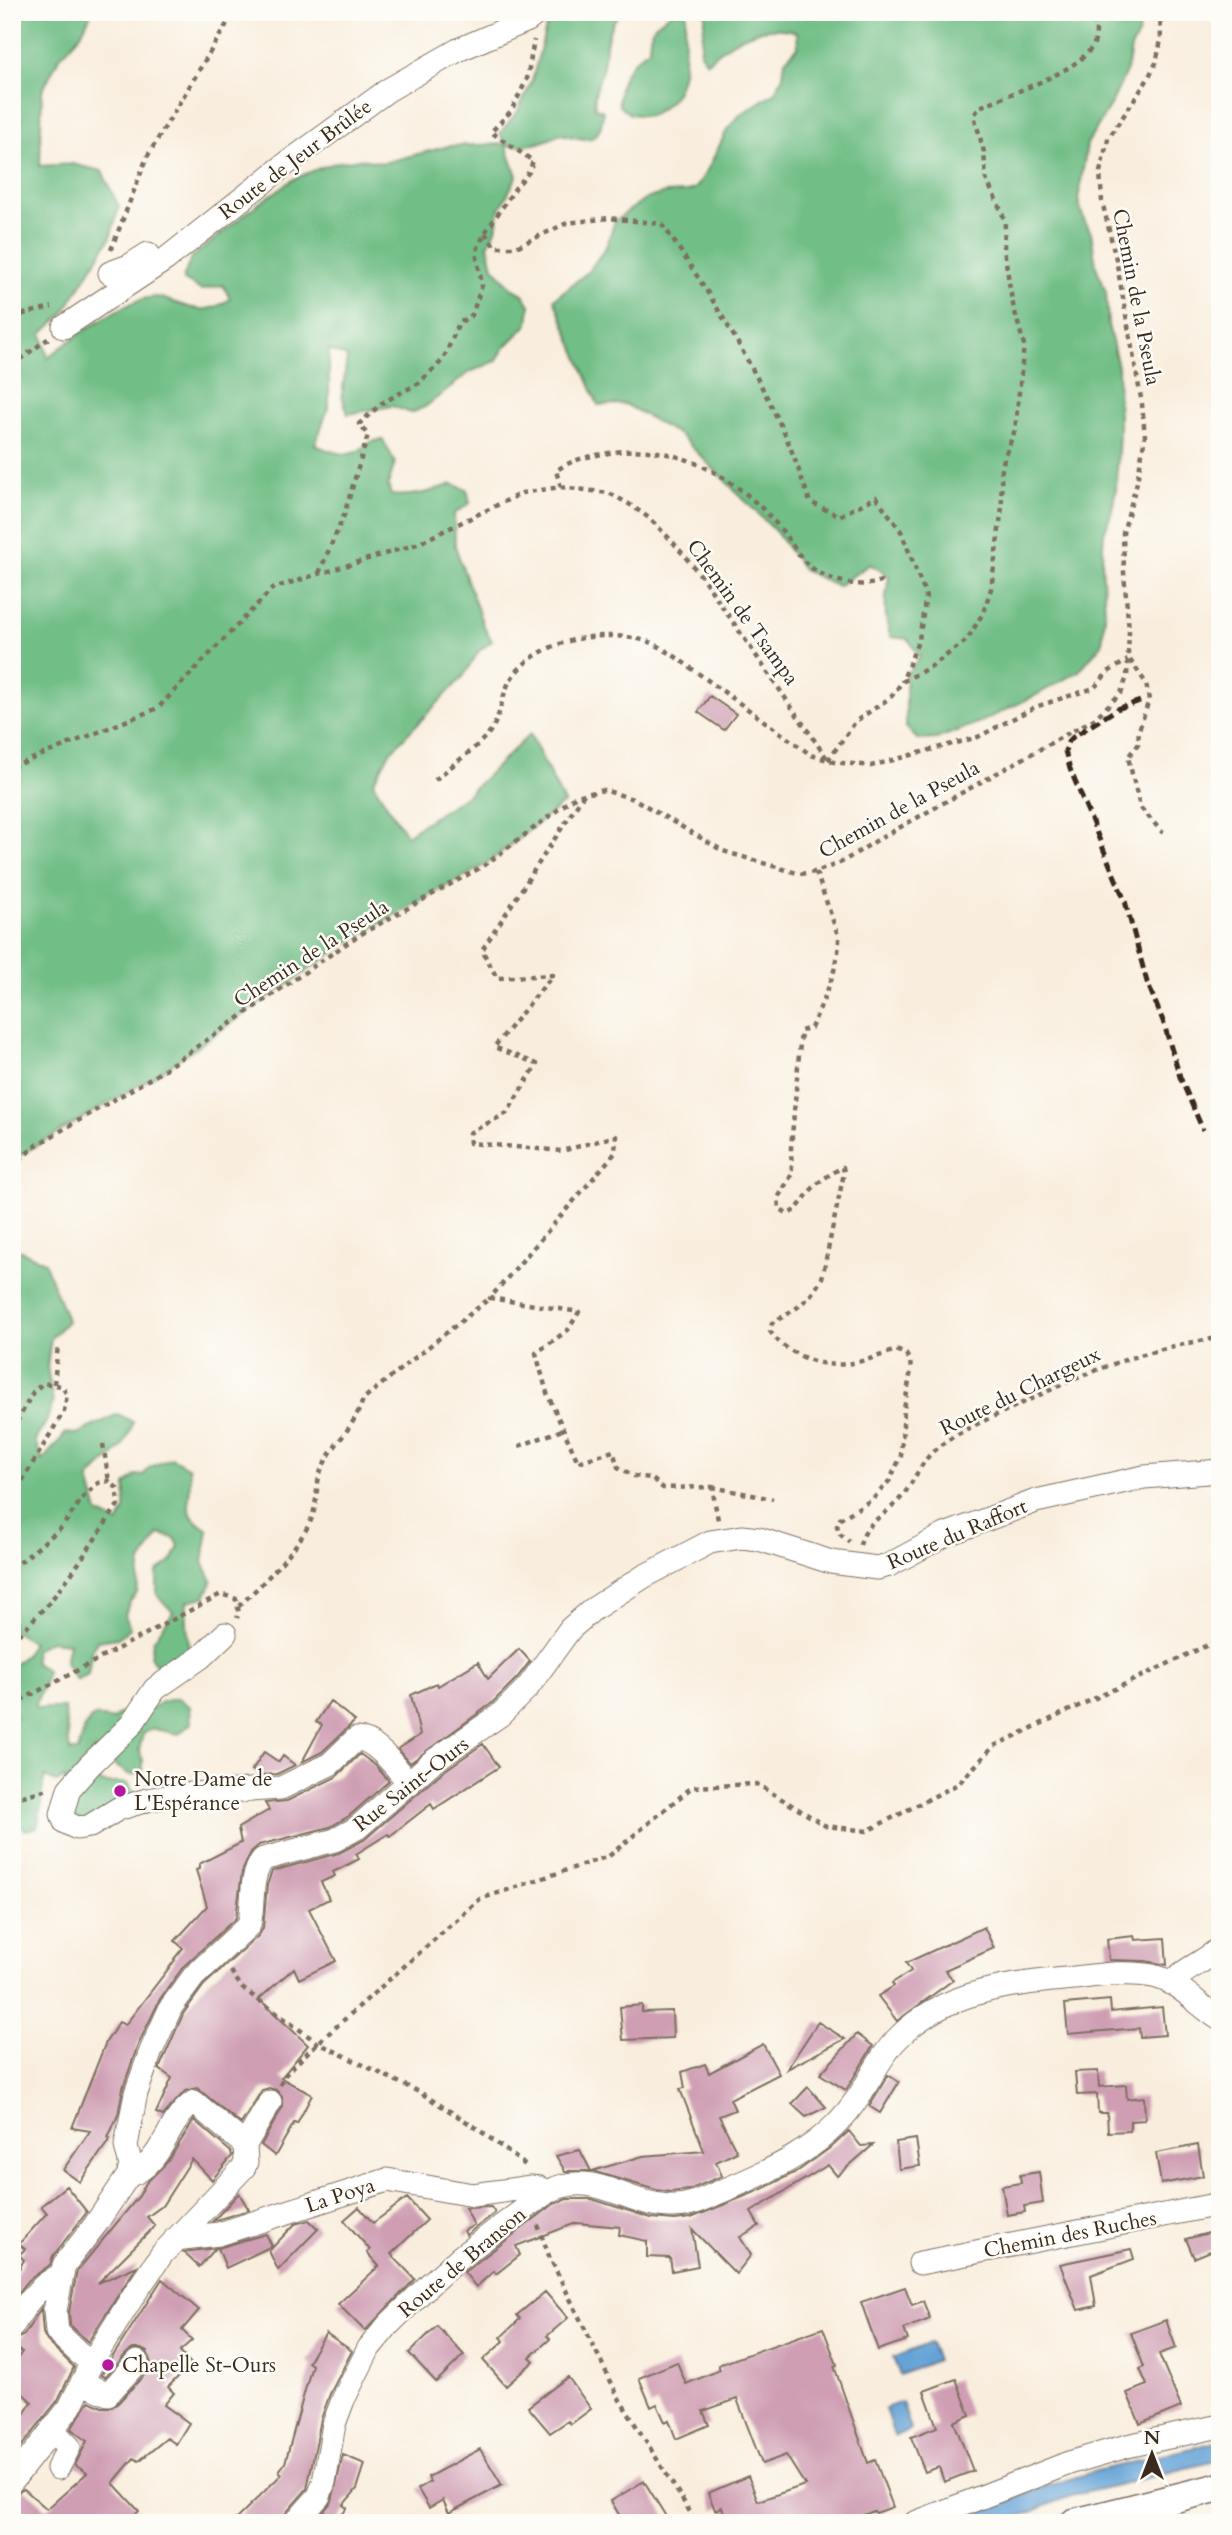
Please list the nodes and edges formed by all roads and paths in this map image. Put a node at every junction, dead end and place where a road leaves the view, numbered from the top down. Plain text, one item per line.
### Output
1 (234, 12) edge
2 (1087, 12) edge
3 (1160, 12) edge
4 (532, 16) edge
5 (211, 222) junction
6 (485, 233) junction
7 (105, 276) joint
8 (61, 302) dead end
9 (12, 317) edge
10 (64, 327) joint
11 (12, 365) edge
12 (561, 487) junction
13 (318, 573) junction
14 (883, 580) dead end
15 (1129, 659) junction
16 (902, 682) junction
17 (828, 760) junction
18 (12, 767) edge
19 (435, 780) dead end
20 (584, 793) junction
21 (1163, 833) dead end
22 (816, 872) junction
23 (12, 1167) edge
24 (490, 1298) junction
25 (1220, 1338) edge
26 (58, 1345) dead end
27 (54, 1384) junction
28 (565, 1429) junction
29 (12, 1430) edge
30 (103, 1444) dead end
31 (519, 1446) dead end
32 (1220, 1471) edge
33 (109, 1481) junction
34 (712, 1487) junction
35 (12, 1498) edge
36 (773, 1499) dead end
37 (722, 1538) junction
38 (860, 1556) junction
39 (12, 1569) edge
40 (239, 1606) junction
41 (1220, 1631) edge
42 (225, 1634) joint
43 (1220, 1638) edge
44 (12, 1642) edge
45 (1214, 1642) junction
46 (12, 1705) edge
47 (409, 1784) junction
48 (69, 1789) junction
49 (12, 1799) edge
50 (1220, 1948) edge
51 (220, 1952) junction
52 (1171, 1983) junction
53 (1220, 2019) edge
54 (318, 2043) junction
55 (270, 2102) joint
56 (245, 2144) junction
57 (128, 2176) junction
58 (539, 2199) junction
59 (1220, 2204) edge
60 (175, 2239) junction
61 (920, 2263) dead end
62 (61, 2275) junction
63 (12, 2327) edge
64 (136, 2362) dead end
65 (87, 2372) junction
66 (1220, 2426) edge
67 (52, 2429) junction
68 (58, 2468) dead end
69 (12, 2481) edge
70 (1220, 2487) edge
71 (296, 2523) edge
72 (697, 2523) edge
73 (915, 2523) edge
74 (1074, 2523) edge

1 - 7 path
2 - 16 path
3 - 15 path, Chemin de la Pseula
4 - 5 street, Route de Jeur Brûlée
4 - 6 path
5 - 7 street
5 - 10 street, Route de Jeur Brûlée
6 - 13 path
6 - 16 path
8 - 9 path
10 - 11 path
12 - 13 path, Chemin de Tsampa
12 - 14 path
12 - 17 path, Chemin de Tsampa
13 - 18 path, Chemin de Tsampa
15 - 17 path
15 - 21 path
15 - 22 path, Chemin de la Pseula
16 - 17 path
17 - 19 path
20 - 22 path, Chemin de la Pseula
20 - 23 path, Chemin de la Pseula
20 - 24 path
22 - 38 path
24 - 28 path
24 - 40 path
25 - 38 path, Route du Chargeux
26 - 27 path
27 - 29 path
27 - 35 path
28 - 31 path
28 - 34 path
30 - 33 path
32 - 38 street, Route du Raffort
33 - 39 path
33 - 44 path
34 - 36 path
34 - 37 path
37 - 38 street, Rue Saint-Ours
37 - 47 street, Rue Saint-Ours
40 - 42 path
40 - 46 path
41 - 45 path
42 - 48 street
43 - 45 path
45 - 54 path
47 - 48 street
47 - 51 street, Rue Saint-Ours
48 - 49 path
50 - 52 street
51 - 54 path
51 - 57 street, Rue Saint-Ours
52 - 53 street
52 - 58 street
54 - 55 path
54 - 58 path
55 - 56 street
56 - 57 street
56 - 60 street
57 - 62 street
58 - 60 street, La Poya
58 - 71 street, Route de Branson
58 - 72 path
59 - 61 street, Chemin des Ruches
60 - 65 street
62 - 63 street
62 - 65 street
64 - 65 street
65 - 67 street
66 - 73 street
67 - 68 street
67 - 69 street
70 - 74 main road

